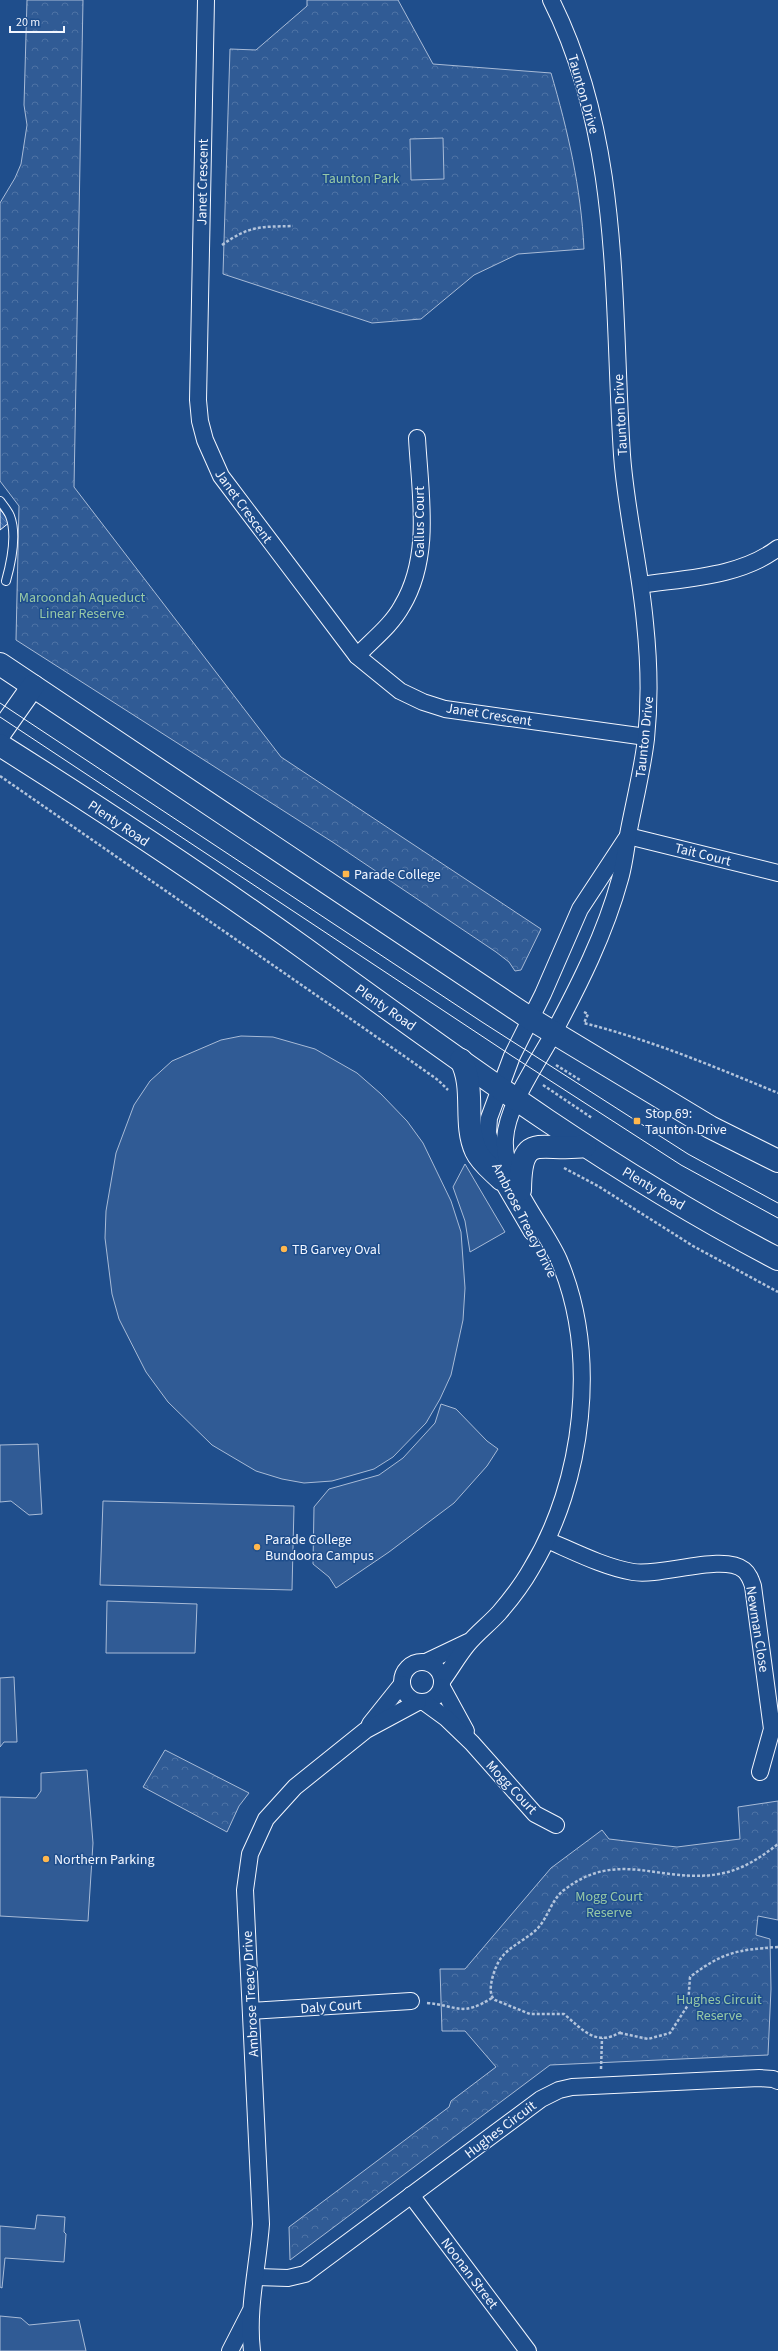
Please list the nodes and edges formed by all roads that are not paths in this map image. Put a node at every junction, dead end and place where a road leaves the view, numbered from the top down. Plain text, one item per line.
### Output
1 (206, 0) edge
2 (552, 0) edge
3 (417, 438) dead end
4 (0, 500) edge
5 (777, 553) edge
6 (6, 581) dead end
7 (641, 585) junction
8 (357, 656) junction
9 (0, 664) edge
10 (33, 686) junction
11 (0, 734) edge
12 (646, 737) junction
13 (0, 745) edge
14 (628, 836) junction
15 (778, 873) edge
16 (531, 1019) junction
17 (554, 1032) junction
18 (461, 1060) junction
19 (500, 1088) junction
20 (517, 1102) junction
21 (585, 1146) junction
22 (778, 1161) edge
23 (501, 1179) junction
24 (520, 1190) junction
25 (778, 1259) edge
26 (579, 1355) junction
27 (547, 1540) junction
28 (470, 1642) junction
29 (426, 1662) junction
30 (402, 1684) junction
31 (442, 1684) junction
32 (421, 1702) junction
33 (366, 1730) junction
34 (472, 1743) junction
35 (760, 1772) dead end
36 (556, 1825) dead end
37 (411, 2001) road end
38 (251, 2011) junction
39 (778, 2082) edge
40 (411, 2195) junction
41 (257, 2277) junction
42 (252, 2307) junction
43 (230, 2351) edge
44 (252, 2351) edge
45 (528, 2351) edge

1 - 8 street, Janet Crescent
2 - 7 street, Taunton Drive
3 - 8 street, Gallus Court
4 - 6 lane
5 - 7 street
7 - 12 street, Taunton Drive
8 - 12 street, Janet Crescent
9 - 10 highway
10 - 11 highway
10 - 16 highway
12 - 14 street, Taunton Drive
13 - 18 highway, Plenty Road
14 - 15 street, Tait Court
14 - 16 street, Taunton Drive
14 - 17 street, Taunton Drive
16 - 17 highway
16 - 19 street, Ambrose Treacy Drive
17 - 20 street, Ambrose Treacy Drive
17 - 22 highway
18 - 19 highway, Plenty Road
18 - 23 highway
19 - 20 highway, Plenty Road
19 - 23 street, Ambrose Treacy Drive
20 - 21 highway, Plenty Road
20 - 24 street, Ambrose Treacy Drive
21 - 24 highway
21 - 25 highway, Plenty Road
23 - 26 street, Ambrose Treacy Drive
24 - 26 street, Ambrose Treacy Drive
26 - 27 street, Ambrose Treacy Drive
27 - 28 street, Ambrose Treacy Drive
27 - 35 street, Newman Close
28 - 29 street, Ambrose Treacy Drive
28 - 31 street, Ambrose Treacy Drive
29 - 30 street
29 - 31 street
30 - 32 street
30 - 33 street, Ambrose Treacy Drive
31 - 32 street
31 - 34 street, Mogg Court
32 - 33 street, Ambrose Treacy Drive
32 - 34 street, Mogg Court
33 - 38 street, Ambrose Treacy Drive
34 - 36 street, Mogg Court
37 - 38 street, Daly Court
38 - 41 street, Ambrose Treacy Drive
39 - 40 street, Hughes Circuit
40 - 41 street, Hughes Circuit
40 - 45 street, Noonan Street
41 - 42 street, Ambrose Treacy Drive
42 - 43 street, Ambrose Treacy Drive
42 - 44 street, Ambrose Treacy Drive

